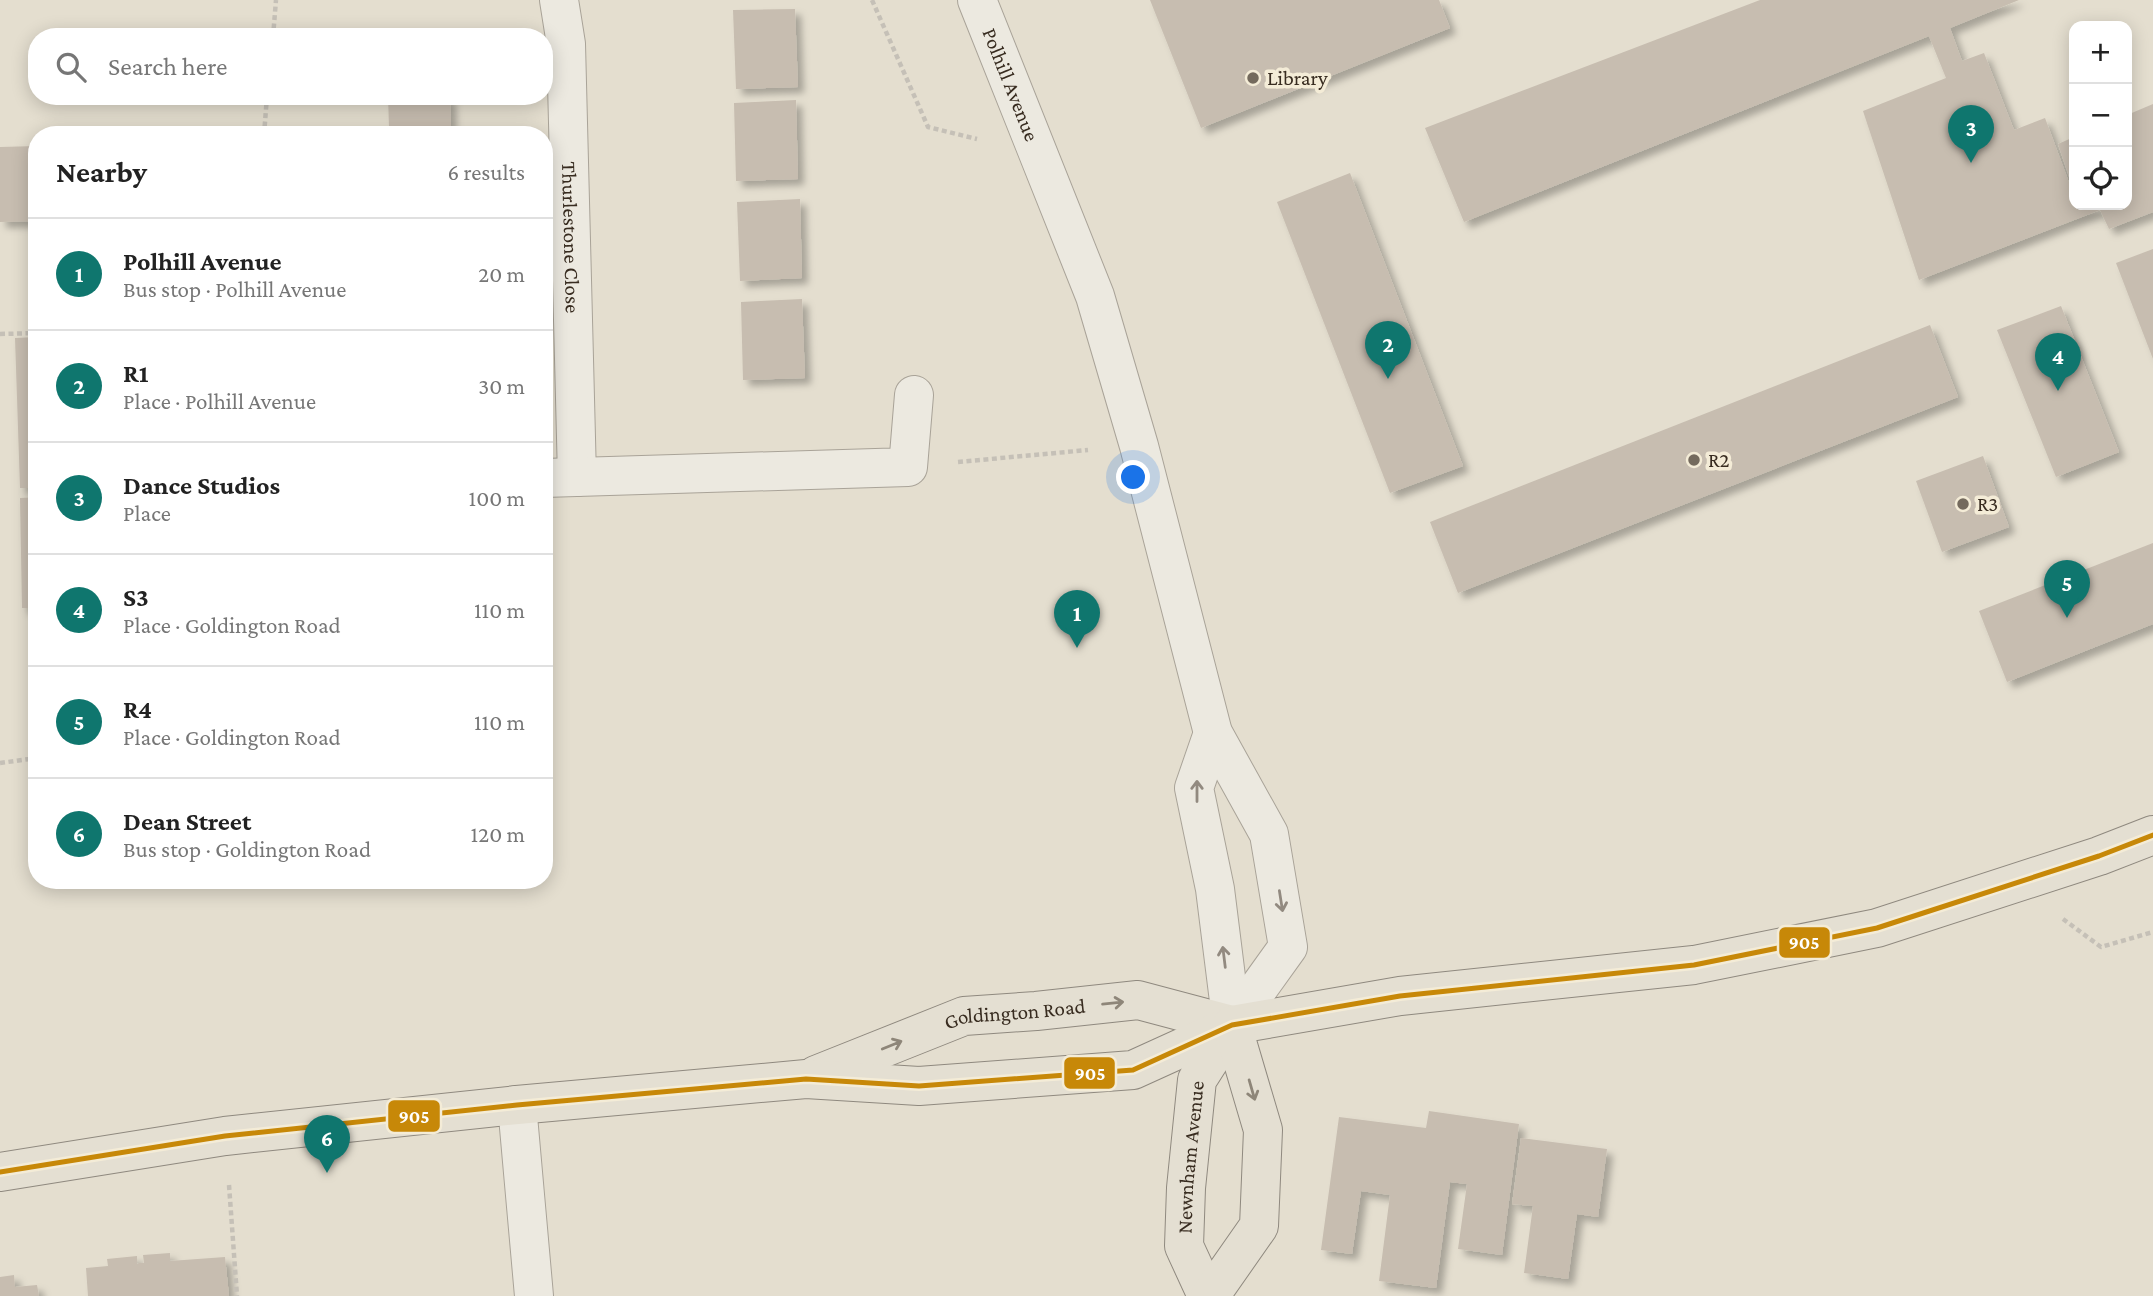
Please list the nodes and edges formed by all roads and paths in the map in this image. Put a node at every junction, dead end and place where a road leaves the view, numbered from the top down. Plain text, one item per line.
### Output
1 (276, 0) edge
2 (559, 0) edge
3 (872, 0) edge
4 (977, 0) edge
5 (274, 28) edge
6 (266, 105) edge
7 (265, 126) edge
8 (1039, 155) junction
9 (28, 333) edge
10 (0, 334) edge
11 (914, 395) dead end
12 (1139, 446) junction
13 (908, 467) junction
14 (561, 477) edge
15 (1213, 733) junction
16 (28, 759) edge
17 (0, 763) edge
18 (2153, 835) edge
19 (2014, 884) junction
20 (2153, 932) edge
21 (1232, 1025) junction
22 (806, 1079) junction
23 (517, 1105) junction
24 (225, 1136) junction
25 (0, 1172) edge
26 (237, 1296) edge
27 (534, 1296) edge
28 (1209, 1296) edge

1 - 5 path
2 - 14 street, Thurlestone Close
3 - 8 path
4 - 8 street, Polhill Avenue
6 - 7 path
8 - 12 street, Polhill Avenue
9 - 10 path
11 - 13 street
12 - 13 path
12 - 15 street, Polhill Avenue
13 - 14 street, Thurlestone Close
21 -> 15 street
15 -> 21 street, Polhill Avenue
16 - 17 path
18 - 19 main road, Goldington Road
19 - 20 path
19 - 21 main road, Goldington Road
21 - 22 main road, Goldington Road
22 -> 21 main road, Goldington Road
21 - 28 main road, Newnham Avenue
21 -> 28 main road
22 - 23 main road, Goldington Road
23 - 24 main road, Goldington Road
23 - 27 street
24 - 25 main road, Goldington Road
24 - 26 path

